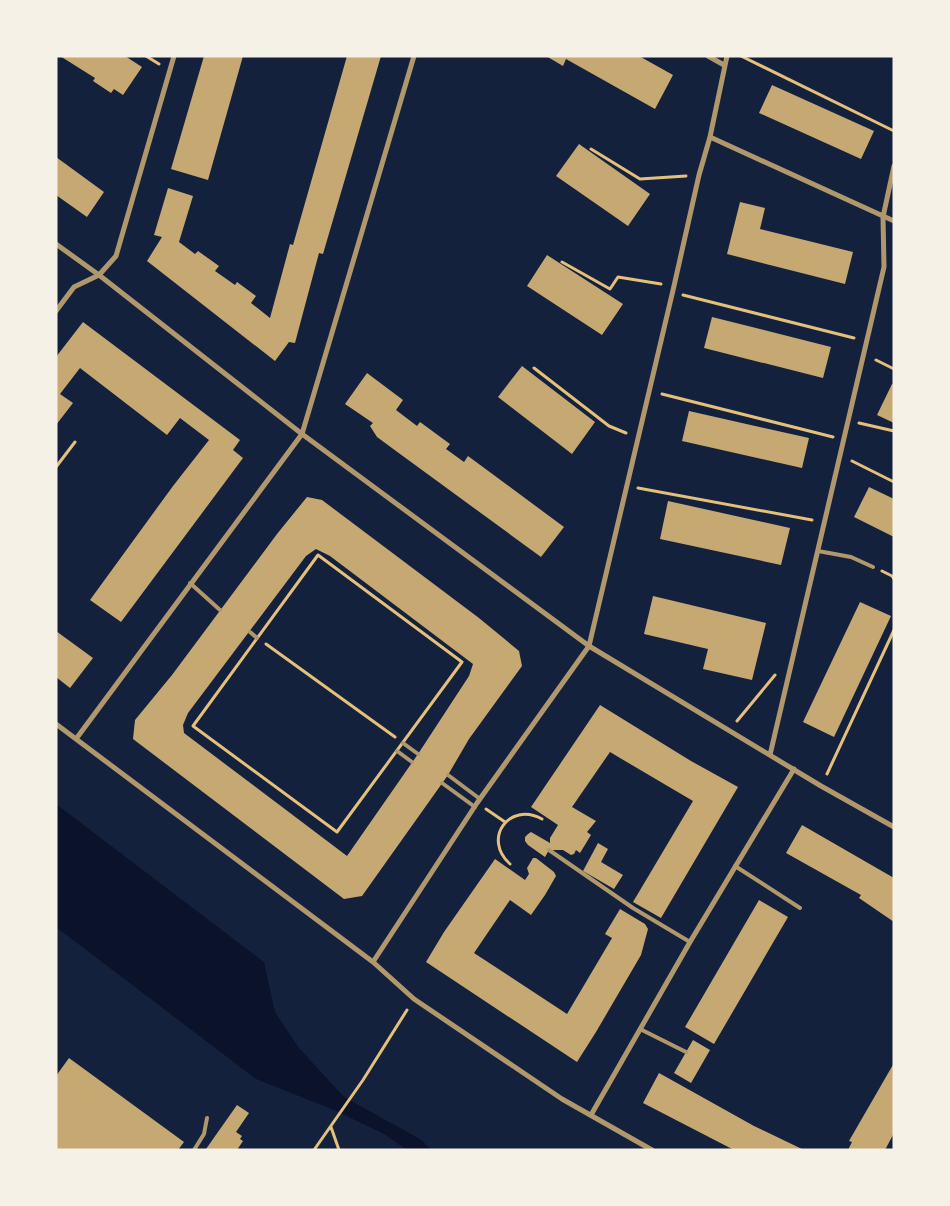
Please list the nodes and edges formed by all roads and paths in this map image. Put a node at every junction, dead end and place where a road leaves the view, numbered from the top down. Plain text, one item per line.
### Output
1 (174, 56) edge
2 (414, 56) edge
3 (708, 56) edge
4 (727, 56) edge
5 (741, 56) edge
6 (724, 66) junction
7 (894, 131) edge
8 (710, 137) junction
9 (591, 149) dead end
10 (894, 166) edge
11 (699, 175) junction
12 (884, 217) junction
13 (894, 221) edge
14 (56, 244) edge
15 (562, 262) dead end
16 (98, 275) junction
17 (674, 289) junction
18 (56, 311) edge
19 (867, 342) junction
20 (864, 355) junction
21 (534, 368) dead end
22 (894, 369) edge
23 (650, 391) junction
24 (848, 420) junction
25 (894, 431) edge
26 (302, 434) junction
27 (638, 438) junction
28 (843, 440) junction
29 (74, 442) dead end
30 (840, 455) junction
31 (56, 467) edge
32 (894, 482) edge
33 (627, 486) junction
34 (824, 522) junction
35 (818, 551) junction
36 (873, 567) dead end
37 (190, 583) junction
38 (220, 610) dead end
39 (894, 630) edge
40 (250, 632) dead end
41 (258, 638) junction
42 (589, 646) junction
43 (777, 673) dead end
44 (56, 724) edge
45 (730, 730) junction
46 (76, 738) junction
47 (403, 743) junction
48 (397, 751) junction
49 (418, 754) dead end
50 (770, 755) junction
51 (412, 762) dead end
52 (794, 769) junction
53 (448, 775) dead end
54 (442, 783) dead end
55 (821, 786) junction
56 (477, 803) junction
57 (542, 819) dead end
58 (505, 822) junction
59 (894, 827) edge
60 (549, 850) dead end
61 (510, 864) dead end
62 (735, 866) junction
63 (800, 908) dead end
64 (690, 942) junction
65 (372, 962) junction
66 (414, 999) junction
67 (640, 1030) junction
68 (686, 1052) dead end
69 (591, 1114) junction
70 (207, 1118) dead end
71 (330, 1126) junction
72 (194, 1150) edge
73 (314, 1150) edge
74 (339, 1150) edge
75 (652, 1150) edge

1 - 16 street
2 - 26 street
3 - 6 street
4 - 6 street
5 - 7 path
6 - 8 street
8 - 11 street
8 - 12 street
9 - 11 path
10 - 12 street
11 - 17 street
12 - 13 street
12 - 19 street
14 - 16 street
15 - 17 path
16 - 18 street
16 - 26 street
17 - 19 path
17 - 23 street
19 - 20 street
20 - 22 path
20 - 24 street
21 - 27 path
23 - 27 street
23 - 28 path
24 - 25 path
24 - 28 street
26 - 37 street
26 - 42 street
27 - 33 street
28 - 30 street
29 - 31 path
30 - 32 path
30 - 34 street
33 - 34 path
33 - 42 street
34 - 35 street
35 - 36 lane
35 - 50 street
37 - 38 lane
37 - 46 street
39 - 55 path
40 - 41 lane
41 - 47 path
41 - 47 path
41 - 48 path
42 - 45 street
42 - 56 street
43 - 45 path
44 - 46 street
45 - 50 street
46 - 65 street
47 - 48 path
47 - 49 lane
48 - 51 lane
50 - 52 street
52 - 55 street
52 - 62 street
53 - 56 lane
54 - 56 lane
55 - 59 street
56 - 58 path
56 - 65 street
57 - 58 path
58 - 61 path
60 - 64 lane
62 - 63 lane
62 - 64 street
64 - 67 street
65 - 66 street
66 - 69 street
66 - 71 path
67 - 68 lane
67 - 69 street
69 - 75 street
70 - 72 lane
71 - 73 path
71 - 74 path

